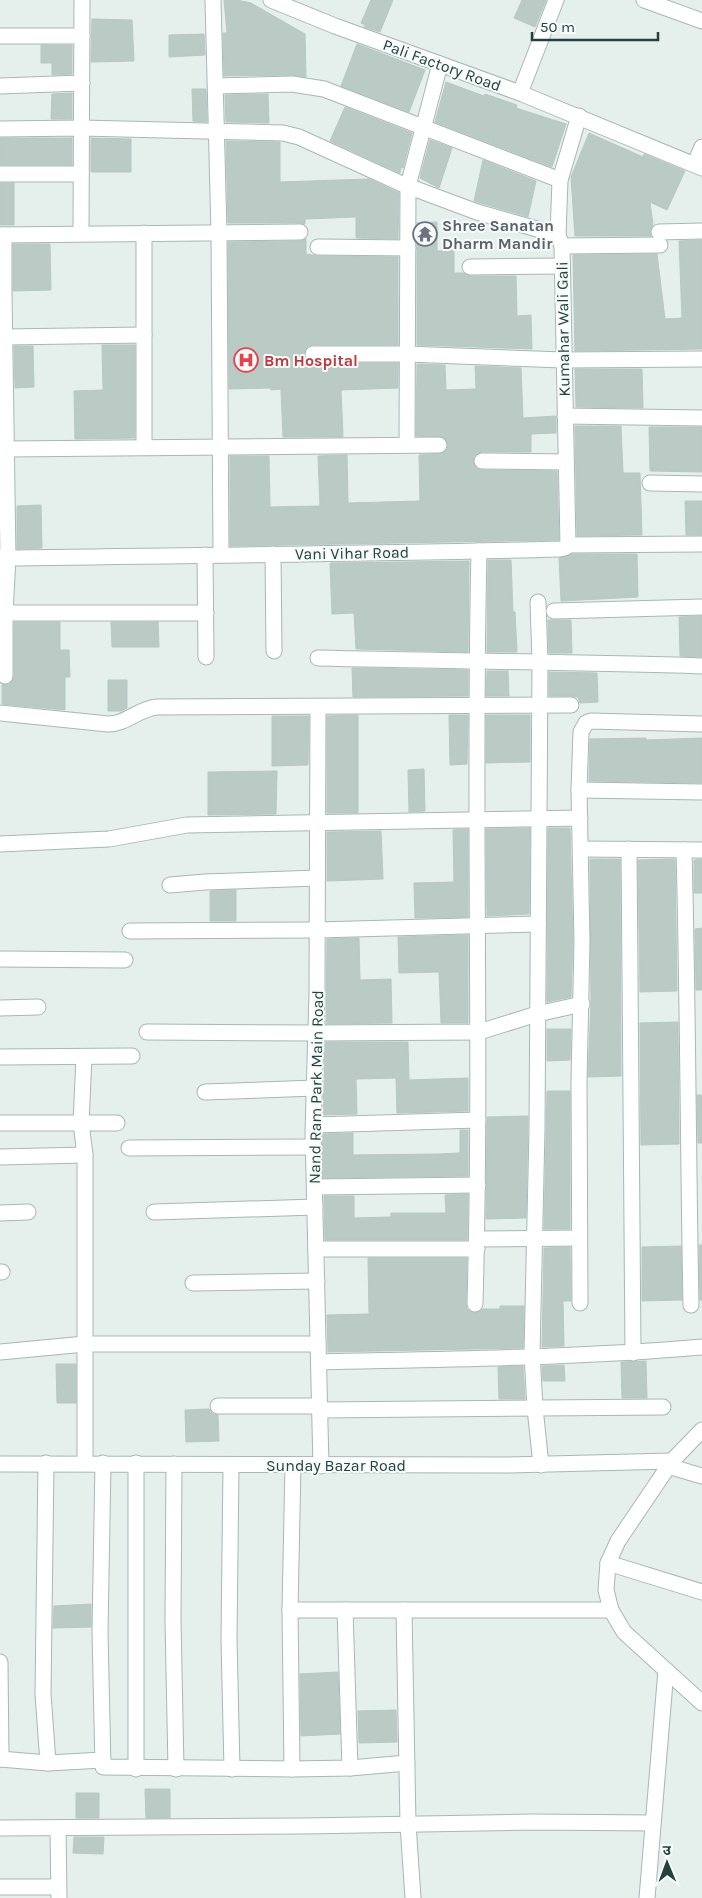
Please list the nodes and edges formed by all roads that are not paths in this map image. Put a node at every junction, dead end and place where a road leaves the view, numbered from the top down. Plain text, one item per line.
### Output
1 (82, 0) edge
2 (213, 0) edge
3 (271, 0) edge
4 (556, 0) edge
5 (644, 0) edge
6 (702, 21) edge
7 (0, 36) edge
8 (82, 36) junction
9 (440, 64) junction
10 (82, 83) junction
11 (0, 86) edge
12 (216, 86) junction
13 (520, 93) junction
14 (579, 116) junction
15 (422, 127) junction
16 (82, 128) junction
17 (0, 129) edge
18 (217, 131) junction
19 (702, 147) edge
20 (698, 166) edge
21 (0, 174) edge
22 (81, 174) junction
23 (560, 180) junction
24 (408, 186) junction
25 (702, 231) edge
26 (300, 232) dead end
27 (81, 233) junction
28 (144, 233) junction
29 (219, 233) junction
30 (2, 235) edge
31 (560, 240) junction
32 (318, 247) dead end
33 (408, 248) junction
34 (562, 266) junction
35 (470, 267) dead end
36 (144, 335) junction
37 (4, 337) junction
38 (313, 354) dead end
39 (408, 354) junction
40 (702, 359) edge
41 (563, 360) junction
42 (565, 416) junction
43 (702, 418) edge
44 (407, 445) junction
45 (439, 445) dead end
46 (144, 447) junction
47 (220, 448) junction
48 (7, 449) junction
49 (482, 461) dead end
50 (566, 462) junction
51 (650, 483) dead end
52 (702, 484) edge
53 (702, 544) edge
54 (568, 545) junction
55 (479, 551) junction
56 (273, 554) junction
57 (205, 555) junction
58 (221, 555) junction
59 (4, 557) edge
60 (538, 602) dead end
61 (702, 607) edge
62 (554, 611) dead end
63 (206, 613) junction
64 (6, 614) junction
65 (274, 651) dead end
66 (206, 657) dead end
67 (318, 658) dead end
68 (540, 661) junction
69 (477, 662) junction
70 (702, 666) edge
71 (5, 676) dead end
72 (538, 705) junction
73 (571, 705) dead end
74 (476, 706) junction
75 (318, 707) junction
76 (0, 713) edge
77 (702, 724) edge
78 (579, 790) junction
79 (702, 792) edge
80 (580, 818) junction
81 (538, 819) junction
82 (477, 820) junction
83 (316, 823) junction
84 (0, 844) edge
85 (580, 849) junction
86 (629, 849) junction
87 (684, 850) junction
88 (702, 850) edge
89 (317, 878) junction
90 (170, 885) dead end
91 (538, 924) junction
92 (478, 926) junction
93 (317, 930) junction
94 (130, 931) dead end
95 (0, 959) edge
96 (125, 960) dead end
97 (582, 1004) junction
98 (38, 1007) dead end
99 (0, 1008) edge
100 (537, 1014) junction
101 (147, 1032) dead end
102 (478, 1032) junction
103 (316, 1033) junction
104 (84, 1056) junction
105 (132, 1056) dead end
106 (0, 1057) edge
107 (314, 1088) junction
108 (206, 1092) dead end
109 (478, 1120) junction
110 (0, 1123) edge
111 (117, 1123) dead end
112 (81, 1124) junction
113 (314, 1125) junction
114 (314, 1147) junction
115 (129, 1148) dead end
116 (85, 1155) junction
117 (0, 1157) edge
118 (478, 1185) junction
119 (315, 1187) junction
120 (315, 1207) junction
121 (28, 1212) dead end
122 (154, 1212) dead end
123 (0, 1213) edge
124 (534, 1238) junction
125 (580, 1238) junction
126 (477, 1244) junction
127 (316, 1249) junction
128 (317, 1281) junction
129 (194, 1283) dead end
130 (580, 1303) dead end
131 (475, 1304) dead end
132 (691, 1304) dead end
133 (85, 1344) junction
134 (318, 1344) junction
135 (702, 1347) edge
136 (0, 1352) edge
137 (633, 1353) junction
138 (532, 1357) junction
139 (319, 1362) junction
140 (218, 1406) dead end
141 (663, 1407) dead end
142 (320, 1408) junction
143 (534, 1408) junction
144 (702, 1430) edge
145 (103, 1462) junction
146 (46, 1463) junction
147 (85, 1463) junction
148 (136, 1463) junction
149 (0, 1464) edge
150 (174, 1464) junction
151 (231, 1464) junction
152 (670, 1464) junction
153 (293, 1465) junction
154 (541, 1465) junction
155 (321, 1466) junction
156 (702, 1476) edge
157 (608, 1563) junction
158 (702, 1592) edge
159 (290, 1610) junction
160 (345, 1610) junction
161 (404, 1610) junction
162 (611, 1610) junction
163 (0, 1662) edge
164 (666, 1670) junction
165 (702, 1703) edge
166 (0, 1759) edge
167 (103, 1760) junction
168 (48, 1763) junction
169 (407, 1763) junction
170 (350, 1768) junction
171 (136, 1769) junction
172 (176, 1769) junction
173 (232, 1769) junction
174 (292, 1769) junction
175 (653, 1823) junction
176 (408, 1824) junction
177 (0, 1828) edge
178 (58, 1828) junction
179 (0, 1887) edge
180 (58, 1892) edge
181 (412, 1898) edge
182 (647, 1898) edge

1 - 8 street
2 - 12 street
3 - 9 street, Pali Factory Road
4 - 13 street, Pali Factory Road
5 - 6 street
7 - 8 street
8 - 10 street
9 - 13 street, Pali Factory Road
9 - 15 street
10 - 11 street
10 - 16 street
12 - 15 street
12 - 18 street
13 - 14 street
14 - 20 street
14 - 23 street, Kumahar Wali Gali
15 - 23 street
15 - 24 street
16 - 17 street
16 - 18 street
16 - 22 street
18 - 24 street
18 - 29 street
19 - 20 street
21 - 22 street
22 - 27 street
23 - 31 street, Kumahar Wali Gali
24 - 31 street
24 - 33 street
25 - 31 street
26 - 29 street
27 - 28 street
27 - 30 street
28 - 29 street
28 - 36 street
29 - 47 street
30 - 37 street
31 - 34 street, Kumahar Wali Gali
32 - 33 street
33 - 39 street
34 - 35 street
34 - 41 street, Kumahar Wali Gali
36 - 37 street
36 - 46 street
37 - 48 street
38 - 39 street
39 - 41 street
39 - 44 street
40 - 41 street
41 - 42 street, Kumahar Wali Gali
42 - 43 street
42 - 50 street, Kumahar Wali Gali
44 - 45 street
44 - 47 street
46 - 47 street
46 - 48 street
47 - 58 street
48 - 59 street
49 - 50 street
50 - 54 street, Kumahar Wali Gali
51 - 52 street
53 - 54 street, Vani Vihar Road
54 - 55 street, Vani Vihar Road
55 - 56 street, Vani Vihar Road
55 - 69 street
56 - 58 street, Vani Vihar Road
56 - 65 street
57 - 58 street, Vani Vihar Road
57 - 59 street, Vani Vihar Road
57 - 63 street
59 - 64 street
60 - 68 street
61 - 62 street
63 - 64 street
63 - 66 street
64 - 71 street
67 - 69 street
68 - 69 street
68 - 70 street
68 - 72 street
69 - 74 street
72 - 73 street
72 - 74 street
72 - 81 street
74 - 75 street
74 - 82 street
75 - 76 street
75 - 83 street, Nand Ram Park Main Road
77 - 78 street
78 - 79 street
78 - 80 street
80 - 81 street
80 - 85 street
81 - 82 street
81 - 91 street
82 - 83 street
82 - 92 street
83 - 84 street
83 - 89 street, Nand Ram Park Main Road
85 - 86 street
85 - 97 street
86 - 87 street
86 - 137 street
87 - 88 street
87 - 132 street
89 - 90 street
89 - 93 street, Nand Ram Park Main Road
91 - 92 street
91 - 100 street
92 - 93 street
92 - 102 street
93 - 94 street
93 - 103 street, Nand Ram Park Main Road
95 - 96 street
97 - 100 street
97 - 125 street
98 - 99 street
100 - 102 street
100 - 124 street
101 - 103 street
102 - 103 street
102 - 109 street
103 - 107 street, Nand Ram Park Main Road
104 - 105 street
104 - 106 street
104 - 112 street
107 - 108 street
107 - 113 street, Nand Ram Park Main Road
109 - 113 street
109 - 118 street
110 - 112 street
111 - 112 street
112 - 116 street
113 - 114 street, Nand Ram Park Main Road
114 - 115 street
114 - 119 street, Nand Ram Park Main Road
116 - 117 street
116 - 133 street
118 - 119 street
118 - 126 street
119 - 120 street, Nand Ram Park Main Road
120 - 122 street
120 - 127 street, Nand Ram Park Main Road
121 - 123 street
124 - 125 street
124 - 126 street
124 - 138 street
125 - 130 street
126 - 127 street
126 - 131 street
127 - 128 street, Nand Ram Park Main Road
128 - 129 street
128 - 134 street, Nand Ram Park Main Road
133 - 134 street
133 - 136 street
133 - 147 street
134 - 139 street, Nand Ram Park Main Road
135 - 137 street
137 - 138 street
138 - 139 street
138 - 143 street
139 - 142 street, Nand Ram Park Main Road
140 - 142 street
141 - 143 street
142 - 143 street
142 - 155 street, Nand Ram Park Main Road
143 - 154 street
144 - 152 street
145 - 147 street, Sunday Bazar Road
145 - 148 street, Sunday Bazar Road
145 - 167 street
146 - 147 street, Sunday Bazar Road
146 - 149 street, Sunday Bazar Road
146 - 168 street
148 - 150 street, Sunday Bazar Road
148 - 171 street
150 - 151 street, Sunday Bazar Road
150 - 172 street
151 - 153 street, Sunday Bazar Road
151 - 173 street
152 - 154 street, Sunday Bazar Road
152 - 156 street, Sunday Bazar Road
152 - 157 street
153 - 155 street, Sunday Bazar Road
153 - 159 street
154 - 155 street, Sunday Bazar Road
157 - 158 street
157 - 162 street
159 - 160 street
159 - 174 street
160 - 161 street
160 - 170 street
161 - 162 street
161 - 169 street
162 - 164 street
163 - 166 street
164 - 165 street
164 - 175 street
166 - 168 street
167 - 168 street
167 - 171 street
169 - 170 street
169 - 176 street
170 - 174 street
171 - 172 street
172 - 173 street
173 - 174 street
175 - 176 street
175 - 182 street
176 - 178 street
176 - 181 street
177 - 178 street
178 - 180 street
179 - 180 street

